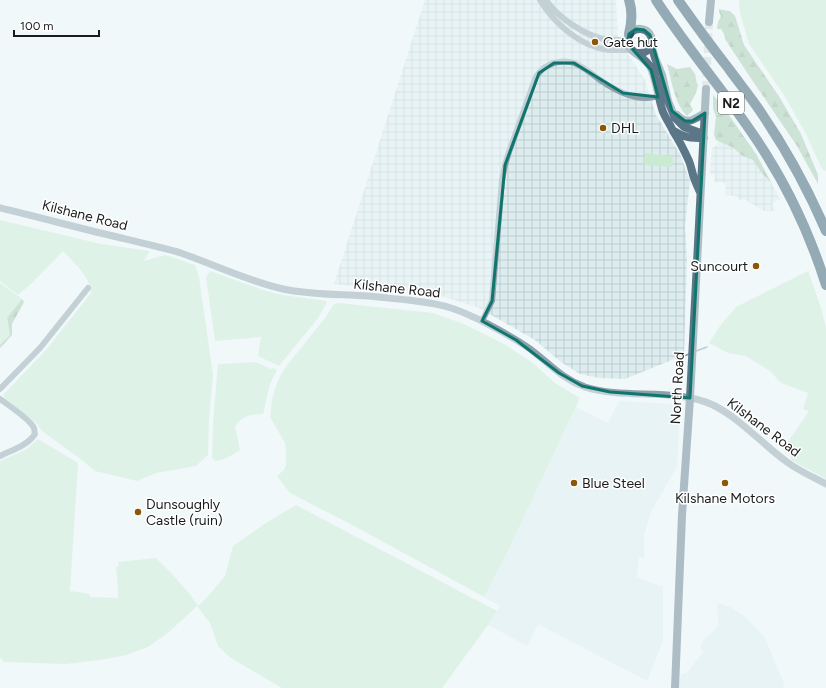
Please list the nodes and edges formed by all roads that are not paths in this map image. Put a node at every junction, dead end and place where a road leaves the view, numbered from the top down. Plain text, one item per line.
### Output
1 (540, 0) edge
2 (546, 0) edge
3 (629, 0) edge
4 (656, 0) edge
5 (678, 0) edge
6 (711, 0) edge
7 (709, 22) tunnel mouth
8 (628, 36) junction
9 (652, 44) junction
10 (634, 51) junction
11 (706, 89) tunnel mouth
12 (658, 96) junction
13 (672, 111) junction
14 (705, 113) junction
15 (673, 129) junction
16 (704, 138) junction
17 (701, 195) junction
18 (0, 208) edge
19 (826, 231) edge
20 (826, 285) edge
21 (88, 288) dead end
22 (482, 321) junction
23 (0, 390) edge
24 (690, 398) junction
25 (0, 399) edge
26 (0, 456) edge
27 (826, 484) edge
28 (675, 688) edge

1 - 10 street
2 - 8 street
3 - 8 highway
4 - 20 highway, N2
5 - 19 highway, N2
6 - 7 main road
8 - 9 main road
8 - 10 main road
9 - 10 main road
9 - 13 main road
10 - 12 main road
11 - 14 main road, North Road
12 - 15 main road
12 - 22 street
13 - 14 main road
13 - 16 main road
14 - 16 main road, North Road
15 - 16 main road
15 - 17 main road
16 - 17 main road, North Road
17 - 24 main road, North Road
18 - 22 street, Kilshane Road
21 - 23 street
22 - 24 street, Kilshane Road
24 - 27 street, Kilshane Road
24 - 28 main road, North Road
25 - 26 street

